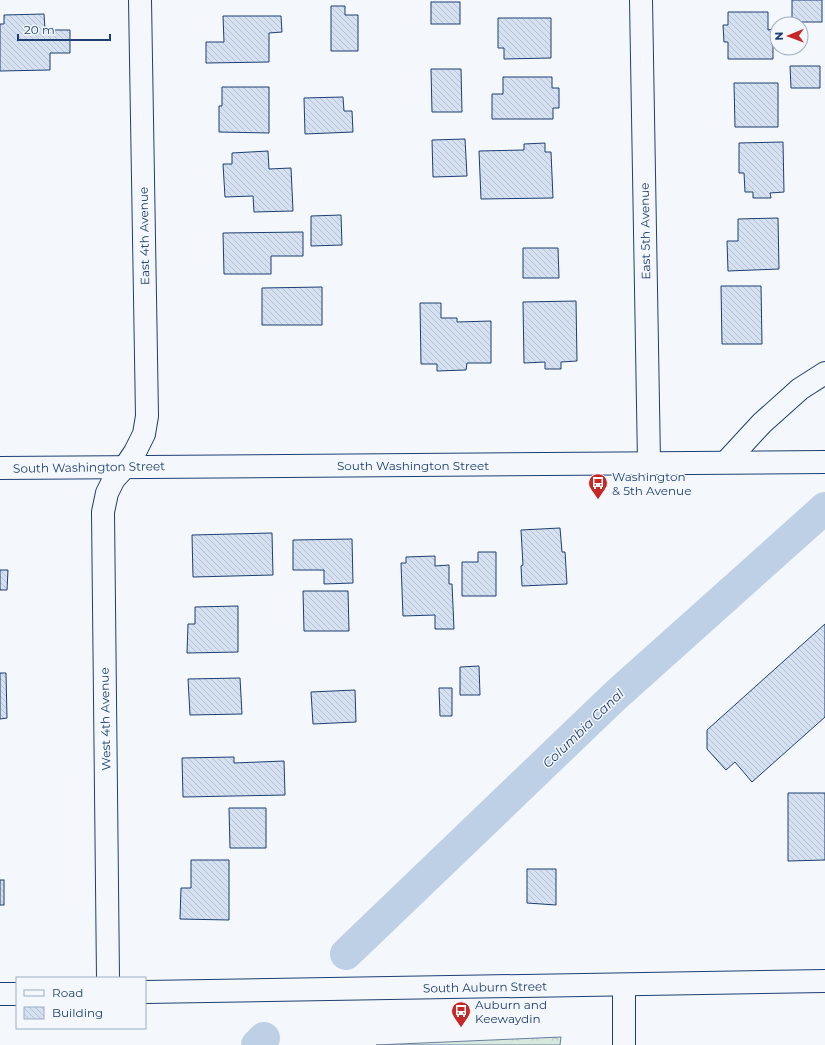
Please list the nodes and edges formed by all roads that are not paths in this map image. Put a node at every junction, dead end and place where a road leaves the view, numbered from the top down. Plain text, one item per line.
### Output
1 (140, 0) edge
2 (641, 0) edge
3 (825, 372) edge
4 (648, 462) junction
5 (726, 462) junction
6 (825, 462) edge
7 (125, 467) junction
8 (0, 468) edge
9 (108, 977) edge
10 (825, 982) edge
11 (624, 985) junction
12 (146, 992) edge
13 (0, 994) edge
14 (16, 994) edge
15 (624, 1045) edge

1 - 7 street, East 4th Avenue
2 - 4 street, East 5th Avenue
3 - 5 street
4 - 5 street, South Washington Street
4 - 7 street, South Washington Street
5 - 6 street, South Washington Street
7 - 8 street, South Washington Street
7 - 9 street, West 4th Avenue
10 - 11 street, South Auburn Street
11 - 12 street, South Auburn Street
11 - 15 street
13 - 14 street

